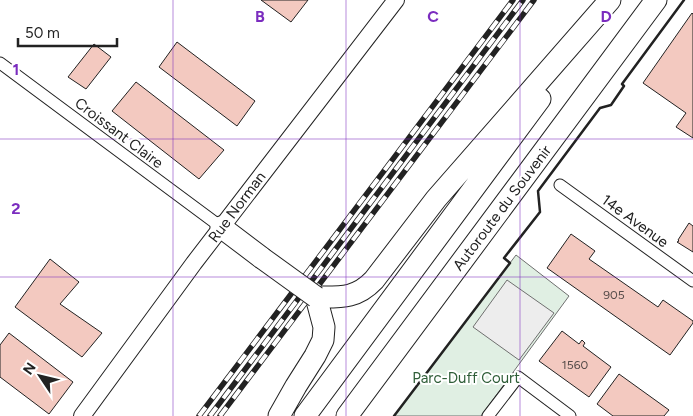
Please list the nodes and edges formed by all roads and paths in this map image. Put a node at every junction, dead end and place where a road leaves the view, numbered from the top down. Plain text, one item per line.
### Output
1 (396, 0) edge
2 (611, 0) edge
3 (656, 0) edge
4 (0, 63) edge
5 (560, 185) dead end
6 (221, 228) junction
7 (693, 280) edge
8 (319, 299) junction
9 (82, 416) edge
10 (279, 416) edge
11 (305, 416) edge
12 (347, 416) edge
13 (488, 416) edge
14 (570, 416) edge

1 - 6 street, Rue Norman
2 - 8 highway
2 - 11 highway
3 - 12 highway, Autoroute du Souvenir
4 - 6 street, Croissant Claire
5 - 7 street, 14e Avenue
6 - 8 highway, bridge
6 - 9 street, Rue Norman
8 - 10 highway
13 - 14 street

